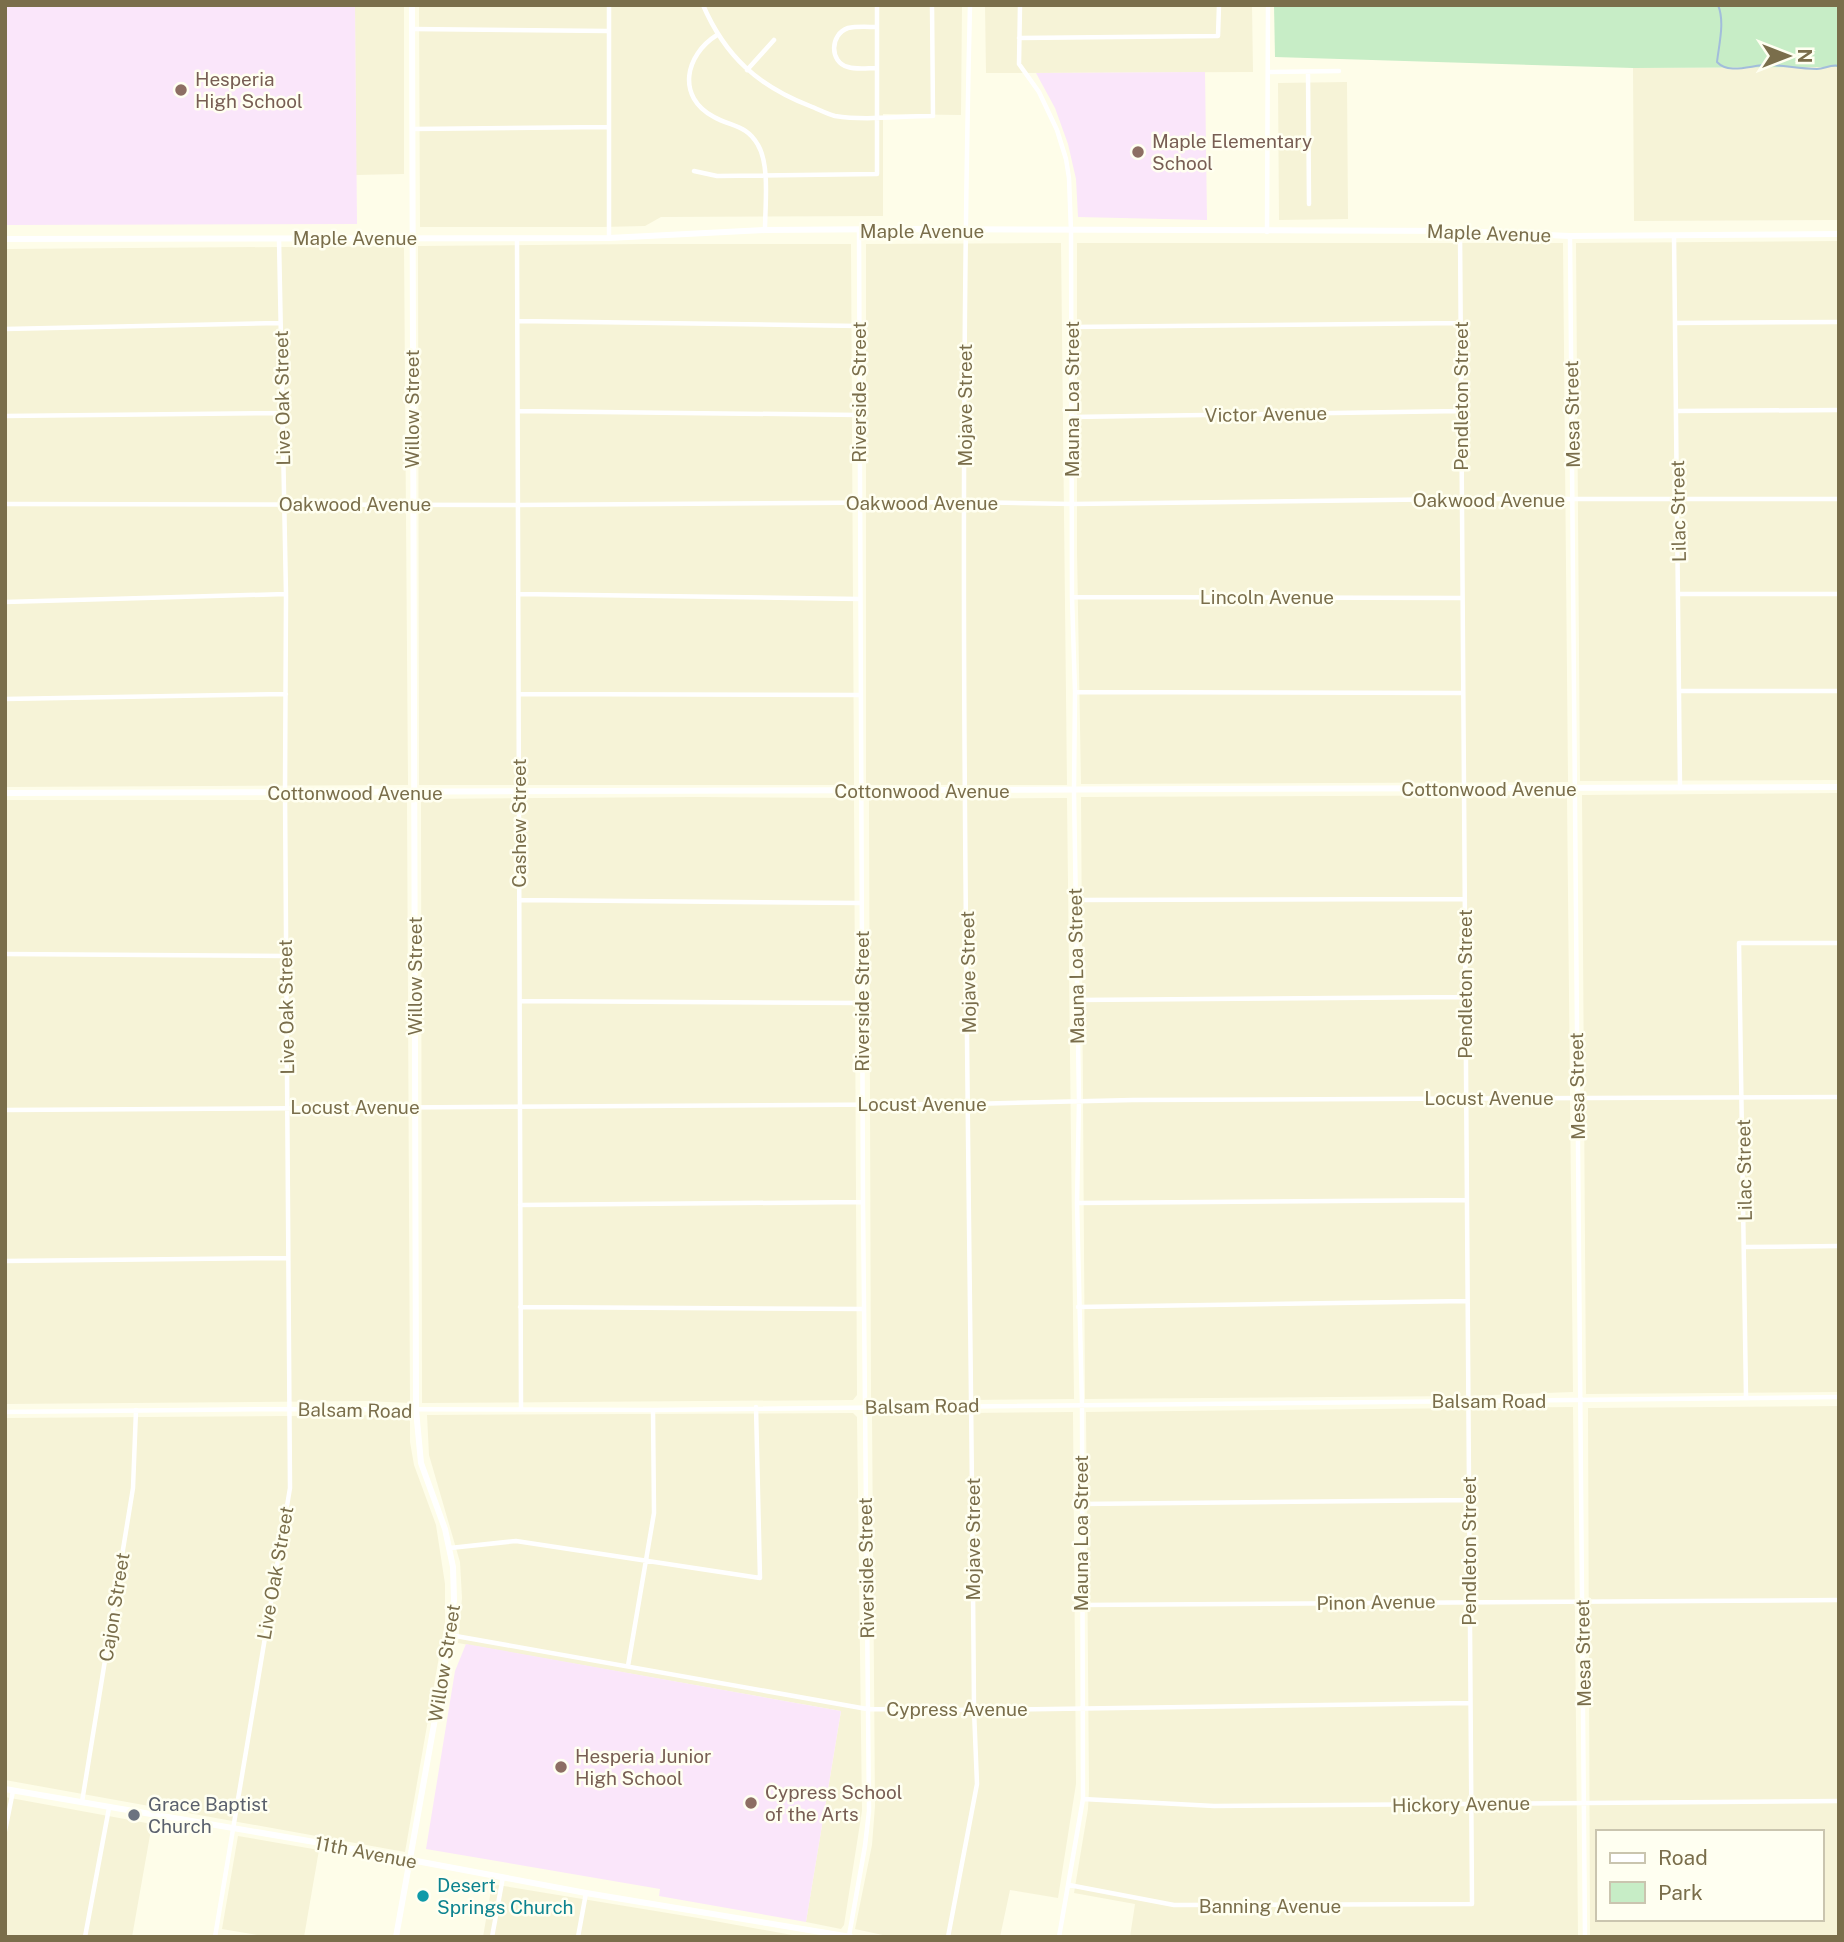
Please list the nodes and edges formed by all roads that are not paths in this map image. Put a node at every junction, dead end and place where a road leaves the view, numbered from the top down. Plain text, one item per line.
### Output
1 (412, 5) edge
2 (609, 5) edge
3 (703, 5) edge
4 (877, 5) edge
5 (932, 5) edge
6 (970, 5) edge
7 (1020, 5) edge
8 (1219, 5) edge
9 (1268, 5) edge
10 (877, 27) junction
11 (412, 29) junction
12 (608, 31) junction
13 (717, 34) junction
14 (1019, 38) junction
15 (774, 40) dead end
16 (877, 68) junction
17 (747, 70) junction
18 (1339, 71) dead end
19 (1268, 72) junction
20 (1308, 72) junction
21 (878, 117) junction
22 (607, 127) junction
23 (412, 129) junction
24 (694, 171) dead end
25 (765, 174) junction
26 (1309, 204) dead end
27 (765, 230) junction
28 (965, 230) junction
29 (859, 231) junction
30 (1071, 231) junction
31 (1460, 231) junction
32 (1267, 232) junction
33 (1674, 234) junction
34 (1839, 234) edge
35 (1570, 236) junction
36 (411, 238) junction
37 (609, 238) junction
38 (5, 239) edge
39 (279, 239) junction
40 (517, 239) junction
41 (518, 321) junction
42 (1839, 322) edge
43 (280, 323) junction
44 (1461, 323) junction
45 (1675, 323) junction
46 (859, 326) junction
47 (1071, 327) junction
48 (5, 329) edge
49 (1839, 410) edge
50 (518, 411) junction
51 (1461, 411) junction
52 (1677, 411) junction
53 (282, 413) junction
54 (859, 415) junction
55 (5, 416) edge
56 (1071, 417) junction
57 (1462, 499) junction
58 (1839, 499) edge
59 (1573, 500) junction
60 (1678, 500) junction
61 (860, 502) junction
62 (965, 502) junction
63 (5, 504) edge
64 (284, 504) junction
65 (412, 504) junction
66 (1072, 504) junction
67 (518, 505) junction
68 (286, 594) junction
69 (518, 594) junction
70 (1679, 594) junction
71 (1839, 594) edge
72 (1072, 597) junction
73 (1462, 598) junction
74 (860, 599) junction
75 (5, 602) edge
76 (1680, 691) junction
77 (1839, 691) edge
78 (1075, 692) junction
79 (1463, 693) junction
80 (286, 694) junction
81 (519, 694) junction
82 (861, 695) junction
83 (5, 699) edge
84 (1839, 787) edge
85 (1575, 788) junction
86 (1680, 788) junction
87 (1464, 789) junction
88 (1074, 791) junction
89 (861, 792) junction
90 (966, 792) junction
91 (5, 793) edge
92 (285, 793) junction
93 (414, 793) junction
94 (519, 793) junction
95 (1465, 899) junction
96 (519, 900) junction
97 (1075, 900) junction
98 (861, 903) junction
99 (1839, 943) edge
100 (5, 954) edge
101 (286, 956) junction
102 (1465, 997) junction
103 (1077, 1000) junction
104 (520, 1001) junction
105 (862, 1003) junction
106 (1839, 1097) edge
107 (1577, 1098) junction
108 (1742, 1098) junction
109 (1466, 1099) junction
110 (1079, 1101) junction
111 (863, 1104) junction
112 (969, 1104) junction
113 (287, 1107) junction
114 (415, 1107) junction
115 (520, 1107) junction
116 (5, 1110) edge
117 (1467, 1200) junction
118 (863, 1202) junction
119 (1077, 1203) junction
120 (520, 1206) junction
121 (1839, 1246) edge
122 (1745, 1247) junction
123 (287, 1258) junction
124 (5, 1261) edge
125 (1467, 1301) junction
126 (520, 1307) junction
127 (1078, 1307) junction
128 (864, 1309) junction
129 (1746, 1397) junction
130 (1839, 1397) edge
131 (1468, 1401) junction
132 (1581, 1401) junction
133 (972, 1405) junction
134 (1082, 1405) junction
135 (756, 1407) junction
136 (521, 1408) junction
137 (864, 1408) junction
138 (289, 1409) junction
139 (653, 1409) junction
140 (136, 1410) junction
141 (416, 1410) junction
142 (5, 1412) edge
143 (1469, 1500) junction
144 (1080, 1504) junction
145 (450, 1548) junction
146 (645, 1560) junction
147 (1839, 1600) edge
148 (1469, 1601) junction
149 (1582, 1601) junction
150 (1082, 1605) junction
151 (450, 1635) junction
152 (628, 1666) junction
153 (1470, 1703) junction
154 (1082, 1707) junction
155 (867, 1709) junction
156 (974, 1710) junction
157 (9, 1790) edge
158 (1083, 1799) junction
159 (1839, 1801) edge
160 (1584, 1802) junction
161 (81, 1803) junction
162 (1471, 1804) junction
163 (109, 1808) junction
164 (232, 1828) junction
165 (5, 1831) edge
166 (410, 1861) junction
167 (503, 1877) junction
168 (1069, 1885) junction
169 (586, 1893) junction
170 (1472, 1904) joint
171 (85, 1937) edge
172 (215, 1937) edge
173 (396, 1937) edge
174 (492, 1937) edge
175 (578, 1937) edge
176 (850, 1937) edge
177 (948, 1937) edge
178 (1059, 1937) edge
179 (1586, 1937) edge

1 - 11 street, Willow Street
2 - 12 street
3 - 13 street
4 - 10 street
5 - 21 street
6 - 28 street, Mojave Street
7 - 14 street, Mauna Loa Street
8 - 14 street
9 - 19 street
10 - 16 street
10 - 16 street
11 - 12 street
11 - 23 street, Willow Street
12 - 22 street
13 - 17 street
13 - 25 street
14 - 30 street, Mauna Loa Street
15 - 17 street
16 - 21 street
17 - 21 street
18 - 20 street
19 - 20 street
19 - 32 street
20 - 26 street
21 - 25 street
22 - 23 street
22 - 37 street
23 - 36 street, Willow Street
24 - 25 street
25 - 27 street
27 - 29 street, Maple Avenue
27 - 37 street, Maple Avenue
28 - 29 street, Maple Avenue
28 - 30 street, Maple Avenue
28 - 62 street, Mojave Street
29 - 46 street, Riverside Street
30 - 32 street, Maple Avenue
30 - 47 street, Mauna Loa Street
31 - 32 street, Maple Avenue
31 - 35 street, Maple Avenue
31 - 44 street, Pendleton Street
33 - 34 street, Maple Avenue
33 - 35 street, Maple Avenue
33 - 45 street, Lilac Street
35 - 59 street, Mesa Street
36 - 39 street, Maple Avenue
36 - 40 street, Maple Avenue
36 - 65 street, Willow Street
37 - 40 street, Maple Avenue
38 - 39 street, Maple Avenue
39 - 43 street, Live Oak Street
40 - 41 street, Cashew Street
41 - 46 street
41 - 50 street, Cashew Street
42 - 45 street
43 - 48 street
43 - 53 street, Live Oak Street
44 - 47 street
44 - 51 street, Pendleton Street
45 - 52 street, Lilac Street
46 - 54 street, Riverside Street
47 - 56 street, Mauna Loa Street
49 - 52 street
50 - 54 street
50 - 67 street, Cashew Street
51 - 56 street, Victor Avenue
51 - 57 street, Pendleton Street
52 - 60 street, Lilac Street
53 - 55 street
53 - 64 street, Live Oak Street
54 - 61 street, Riverside Street
56 - 66 street, Mauna Loa Street
57 - 59 street, Oakwood Avenue
57 - 66 street, Oakwood Avenue
57 - 73 street, Pendleton Street
58 - 60 street, Oakwood Avenue
59 - 60 street, Oakwood Avenue
59 - 85 street, Mesa Street
60 - 70 street, Lilac Street
61 - 62 street, Oakwood Avenue
61 - 67 street, Oakwood Avenue
61 - 74 street, Riverside Street
62 - 66 street, Oakwood Avenue
62 - 90 street, Mojave Street
63 - 64 street, Oakwood Avenue
64 - 65 street, Oakwood Avenue
64 - 68 street, Live Oak Street
65 - 67 street, Oakwood Avenue
65 - 93 street, Willow Street
66 - 72 street, Mauna Loa Street
67 - 69 street, Cashew Street
68 - 75 street
68 - 80 street, Live Oak Street
69 - 74 street
69 - 81 street, Cashew Street
70 - 71 street
70 - 76 street, Lilac Street
72 - 73 street, Lincoln Avenue
72 - 78 street, Mauna Loa Street
73 - 79 street, Pendleton Street
74 - 82 street, Riverside Street
76 - 77 street
76 - 86 street, Lilac Street
78 - 79 street
78 - 88 street, Mauna Loa Street
79 - 87 street, Pendleton Street
80 - 83 street
80 - 92 street, Live Oak Street
81 - 82 street
81 - 94 street, Cashew Street
82 - 89 street, Riverside Street
84 - 86 street, Cottonwood Avenue
85 - 86 street, Cottonwood Avenue
85 - 87 street, Cottonwood Avenue
85 - 107 street, Mesa Street
87 - 88 street, Cottonwood Avenue
87 - 95 street, Pendleton Street
88 - 90 street, Cottonwood Avenue
88 - 97 street, Mauna Loa Street
89 - 90 street, Cottonwood Avenue
89 - 94 street, Cottonwood Avenue
89 - 98 street, Riverside Street
90 - 112 street, Mojave Street
91 - 92 street, Cottonwood Avenue
92 - 93 street, Cottonwood Avenue
92 - 101 street, Live Oak Street
93 - 94 street, Cottonwood Avenue
93 - 114 street, Willow Street
94 - 96 street, Cashew Street
95 - 97 street
95 - 102 street, Pendleton Street
96 - 98 street
96 - 104 street, Cashew Street
97 - 103 street, Mauna Loa Street
98 - 105 street, Riverside Street
99 - 108 street, Lilac Street
100 - 101 street
101 - 113 street, Live Oak Street
102 - 103 street
102 - 109 street, Pendleton Street
103 - 110 street, Mauna Loa Street
104 - 105 street
104 - 115 street, Cashew Street
105 - 111 street, Riverside Street
106 - 108 street, Locust Avenue
107 - 108 street, Locust Avenue
107 - 109 street, Locust Avenue
107 - 132 street, Mesa Street
108 - 122 street, Lilac Street
109 - 110 street, Locust Avenue
109 - 117 street, Pendleton Street
110 - 112 street, Locust Avenue
110 - 119 street, Mauna Loa Street
111 - 112 street, Locust Avenue
111 - 115 street, Locust Avenue
111 - 118 street, Riverside Street
112 - 133 street, Mojave Street
113 - 114 street, Locust Avenue
113 - 116 street, Locust Avenue
113 - 123 street, Live Oak Street
114 - 115 street, Locust Avenue
114 - 141 street, Willow Street
115 - 120 street, Cashew Street
117 - 119 street
117 - 125 street, Pendleton Street
118 - 120 street
118 - 128 street, Riverside Street
119 - 127 street, Mauna Loa Street
120 - 126 street, Cashew Street
121 - 122 street
122 - 129 street, Lilac Street
123 - 124 street
123 - 138 street, Live Oak Street
125 - 127 street
125 - 131 street, Pendleton Street
126 - 128 street
126 - 136 street, Cashew Street
127 - 134 street, Mauna Loa Street
128 - 137 street, Riverside Street
129 - 130 street, Balsam Road
129 - 132 street, Balsam Road
131 - 132 street, Balsam Road
131 - 134 street, Balsam Road
131 - 143 street, Pendleton Street
132 - 149 street, Mesa Street
133 - 134 street, Balsam Road
133 - 137 street, Balsam Road
133 - 156 street, Mojave Street
134 - 144 street, Mauna Loa Street
135 - 137 street, Balsam Road
135 - 139 street, Balsam Road
135 - 146 street
136 - 139 street, Balsam Road
136 - 141 street, Balsam Road
137 - 155 street, Riverside Street
138 - 140 street, Balsam Road
138 - 141 street, Balsam Road
138 - 164 street, Live Oak Street
139 - 146 street
140 - 142 street, Balsam Road
140 - 161 street, Cajon Street
141 - 145 street, Willow Street
143 - 144 street
143 - 148 street, Pendleton Street
144 - 150 street, Mauna Loa Street
145 - 146 street
145 - 151 street, Willow Street
146 - 152 street
147 - 149 street, Pinon Avenue
148 - 149 street, Pinon Avenue
148 - 150 street, Pinon Avenue
148 - 153 street, Pendleton Street
149 - 160 street, Mesa Street
150 - 154 street, Mauna Loa Street
151 - 152 street, Cypress Avenue
151 - 166 street, Willow Street
152 - 155 street, Cypress Avenue
153 - 154 street, Cypress Avenue
153 - 162 street, Pendleton Street
154 - 156 street, Cypress Avenue
154 - 158 street, Mauna Loa Street
155 - 156 street, Cypress Avenue
155 - 176 street, Riverside Street
156 - 177 street, Mojave Street
157 - 161 street, 11th Avenue
157 - 165 street
158 - 162 street, Hickory Avenue
158 - 168 street, Mauna Loa Street
159 - 160 street, Hickory Avenue
160 - 162 street, Hickory Avenue
160 - 179 street, Mesa Street
161 - 163 street, 11th Avenue
162 - 170 street, Pendleton Street
163 - 164 street, 11th Avenue
163 - 171 street
164 - 166 street, 11th Avenue
164 - 172 street, Live Oak Street
166 - 167 street, 11th Avenue
166 - 173 street, Willow Street
167 - 169 street, 11th Avenue
167 - 174 street
168 - 170 street, Banning Avenue
168 - 178 street, Mauna Loa Street
169 - 175 street
169 - 176 street, 11th Avenue

